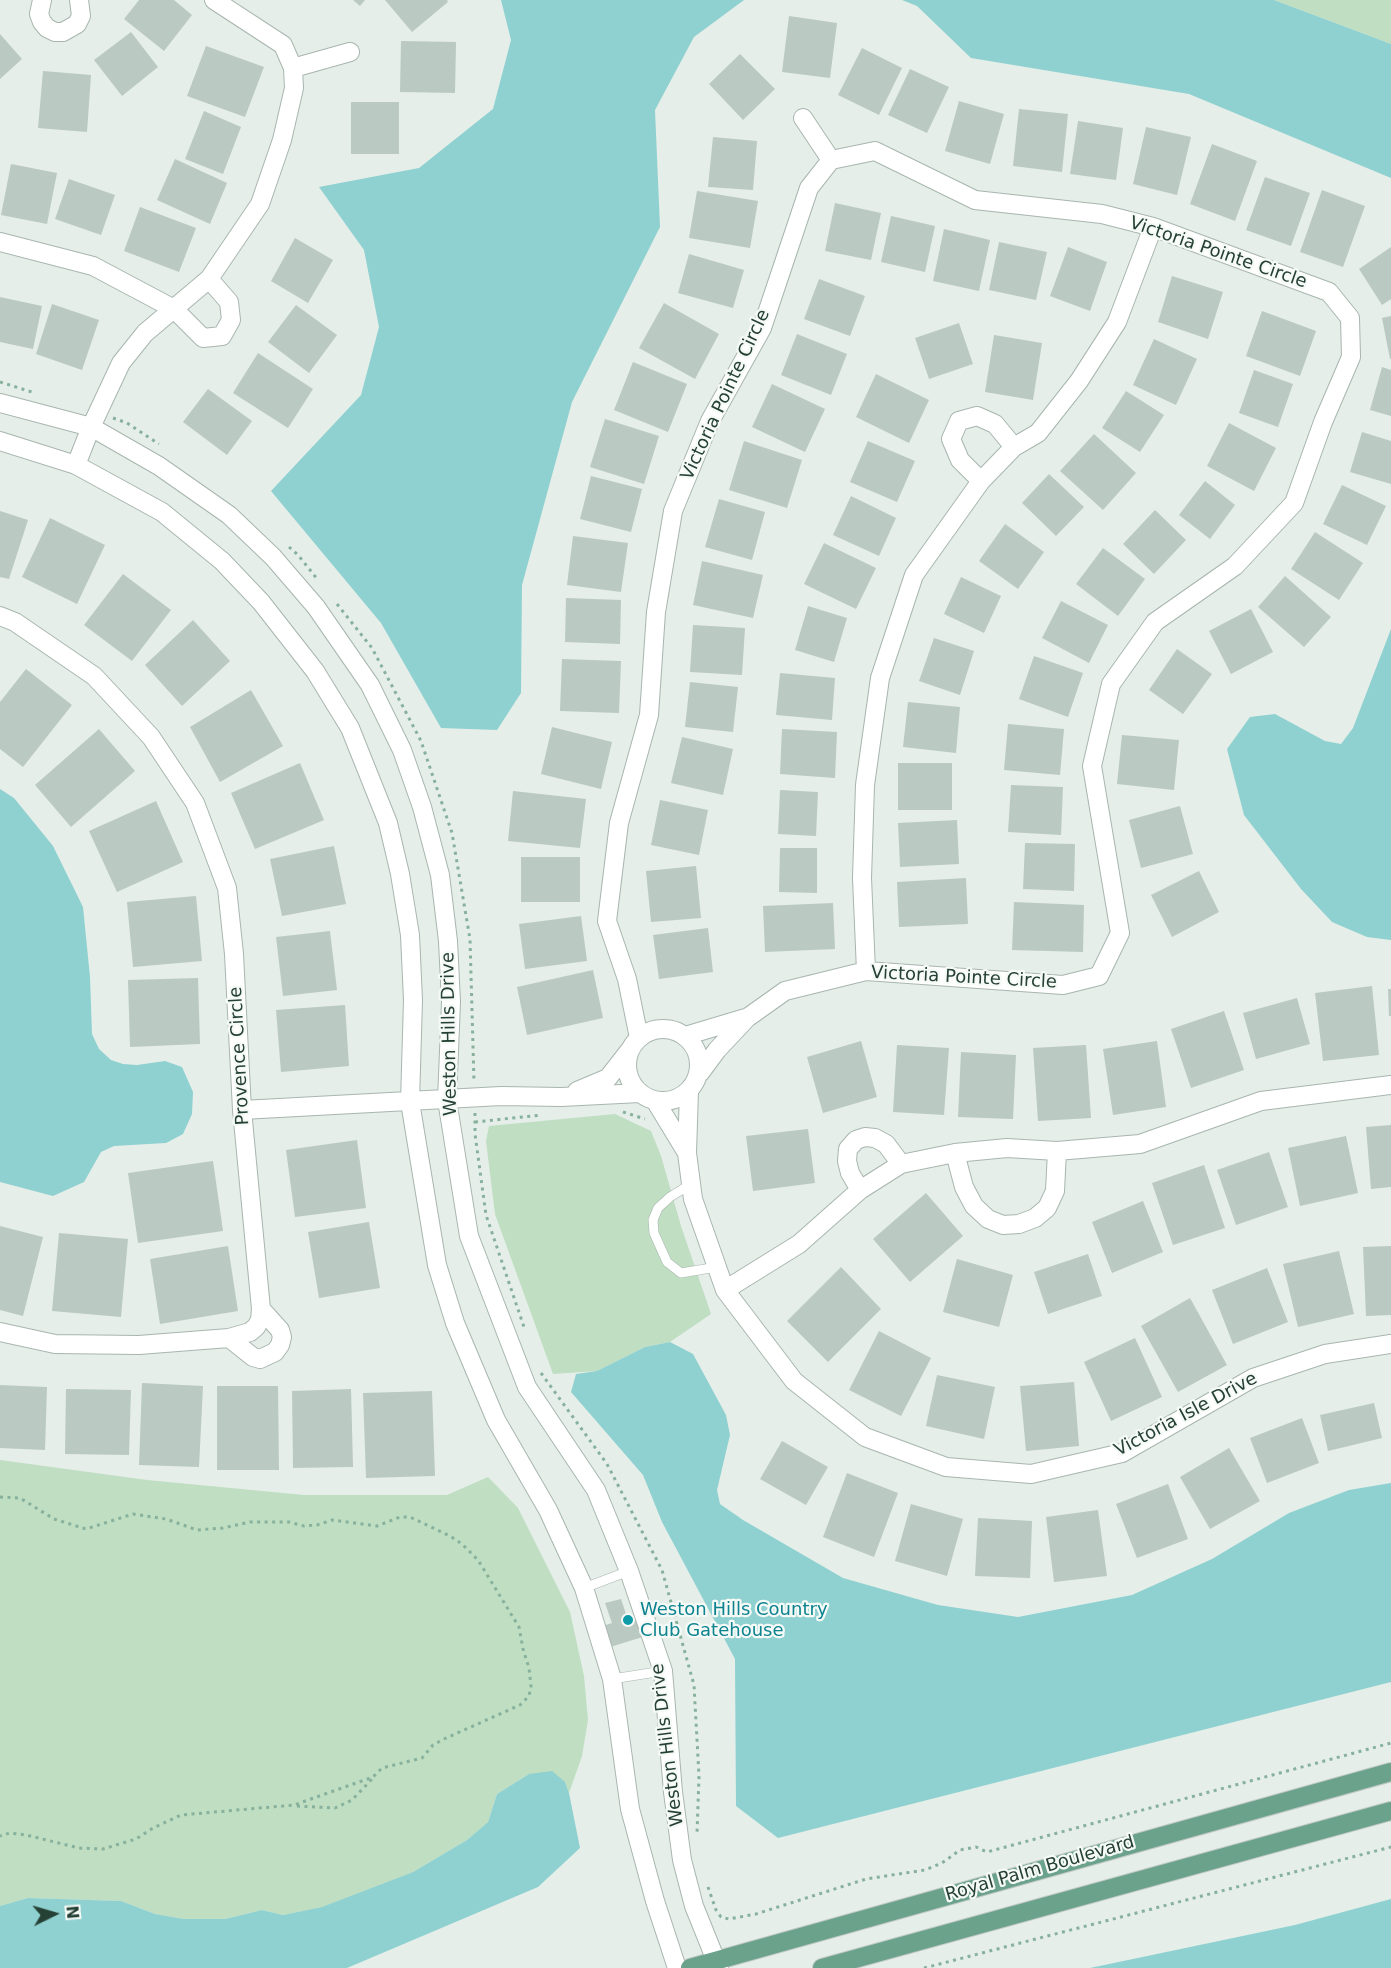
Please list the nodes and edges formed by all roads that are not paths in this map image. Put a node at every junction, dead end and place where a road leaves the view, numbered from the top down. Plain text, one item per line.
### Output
1 (42, 0) edge
2 (79, 0) edge
3 (214, 0) edge
4 (350, 52) dead end
5 (293, 68) junction
6 (802, 118) dead end
7 (831, 160) junction
8 (1153, 227) junction
9 (0, 242) edge
10 (209, 279) junction
11 (174, 309) junction
12 (0, 403) edge
13 (91, 427) junction
14 (0, 441) edge
15 (1014, 447) junction
16 (76, 465) junction
17 (981, 481) junction
18 (0, 616) edge
19 (866, 971) junction
20 (627, 980) junction
21 (747, 1018) junction
22 (662, 1029) junction
23 (685, 1036) junction
24 (635, 1043) junction
25 (700, 1073) junction
26 (1391, 1085) edge
27 (690, 1091) junction
28 (561, 1097) junction
29 (648, 1098) junction
30 (447, 1100) junction
31 (410, 1102) junction
32 (242, 1110) junction
33 (1057, 1151) junction
34 (687, 1153) junction
35 (955, 1153) junction
36 (901, 1164) junction
37 (691, 1184) junction
38 (860, 1190) junction
39 (717, 1267) junction
40 (725, 1290) junction
41 (261, 1309) junction
42 (0, 1332) edge
43 (229, 1338) junction
44 (1391, 1344) edge
45 (629, 1571) junction
46 (584, 1588) junction
47 (663, 1671) junction
48 (612, 1679) junction
49 (1391, 1772) edge
50 (1391, 1811) edge
51 (718, 1964) edge
52 (677, 1968) edge
53 (690, 1968) edge
54 (822, 1968) edge

1 - 2 street
3 - 5 street
4 - 5 street
5 - 10 street
6 - 7 street
7 - 8 street, Victoria Pointe Circle
7 - 20 street, Victoria Pointe Circle
8 - 15 street
8 - 19 street, Victoria Pointe Circle
9 - 11 street
10 - 11 street
10 - 11 street
11 - 13 street
12 - 13 street, Weston Hills Drive
13 - 16 street
13 - 30 street, Weston Hills Drive
14 - 16 street, Weston Hills Drive
15 - 17 street
15 - 17 street
16 - 31 street, Weston Hills Drive
17 - 19 street
18 - 32 street, Provence Circle
19 - 21 street, Victoria Pointe Circle
20 - 22 street, Victoria Pointe Circle
20 - 24 street, Victoria Pointe Circle
21 - 23 street, Victoria Pointe Circle
21 - 25 street, Victoria Pointe Circle
22 - 23 street
22 - 24 street
23 - 25 street
24 - 28 street
24 - 29 street
25 - 27 street
26 - 33 street
27 - 29 street
27 - 34 street, Victoria Isle Drive
28 - 29 street
28 - 30 street
29 - 34 street, Victoria Isle Drive
30 - 31 street
30 - 45 street, Weston Hills Drive
31 - 32 street
31 - 46 street, Weston Hills Drive
32 - 41 street, Provence Circle
33 - 35 street
33 - 35 street
34 - 37 street, Victoria Isle Drive
35 - 36 street
36 - 38 street
36 - 38 street
37 - 39 street, Victoria Isle Drive
37 - 39 lane
38 - 40 street
39 - 40 street, Victoria Isle Drive
40 - 44 street, Victoria Isle Drive
41 - 43 street
41 - 43 street
42 - 43 street
45 - 46 lane
45 - 47 street, Weston Hills Drive
46 - 48 street, Weston Hills Drive
47 - 48 lane
47 - 51 street, Weston Hills Drive
48 - 52 street, Weston Hills Drive
49 - 51 main road, Royal Palm Boulevard
50 - 54 main road, Royal Palm Boulevard
51 - 53 main road, Royal Palm Boulevard

